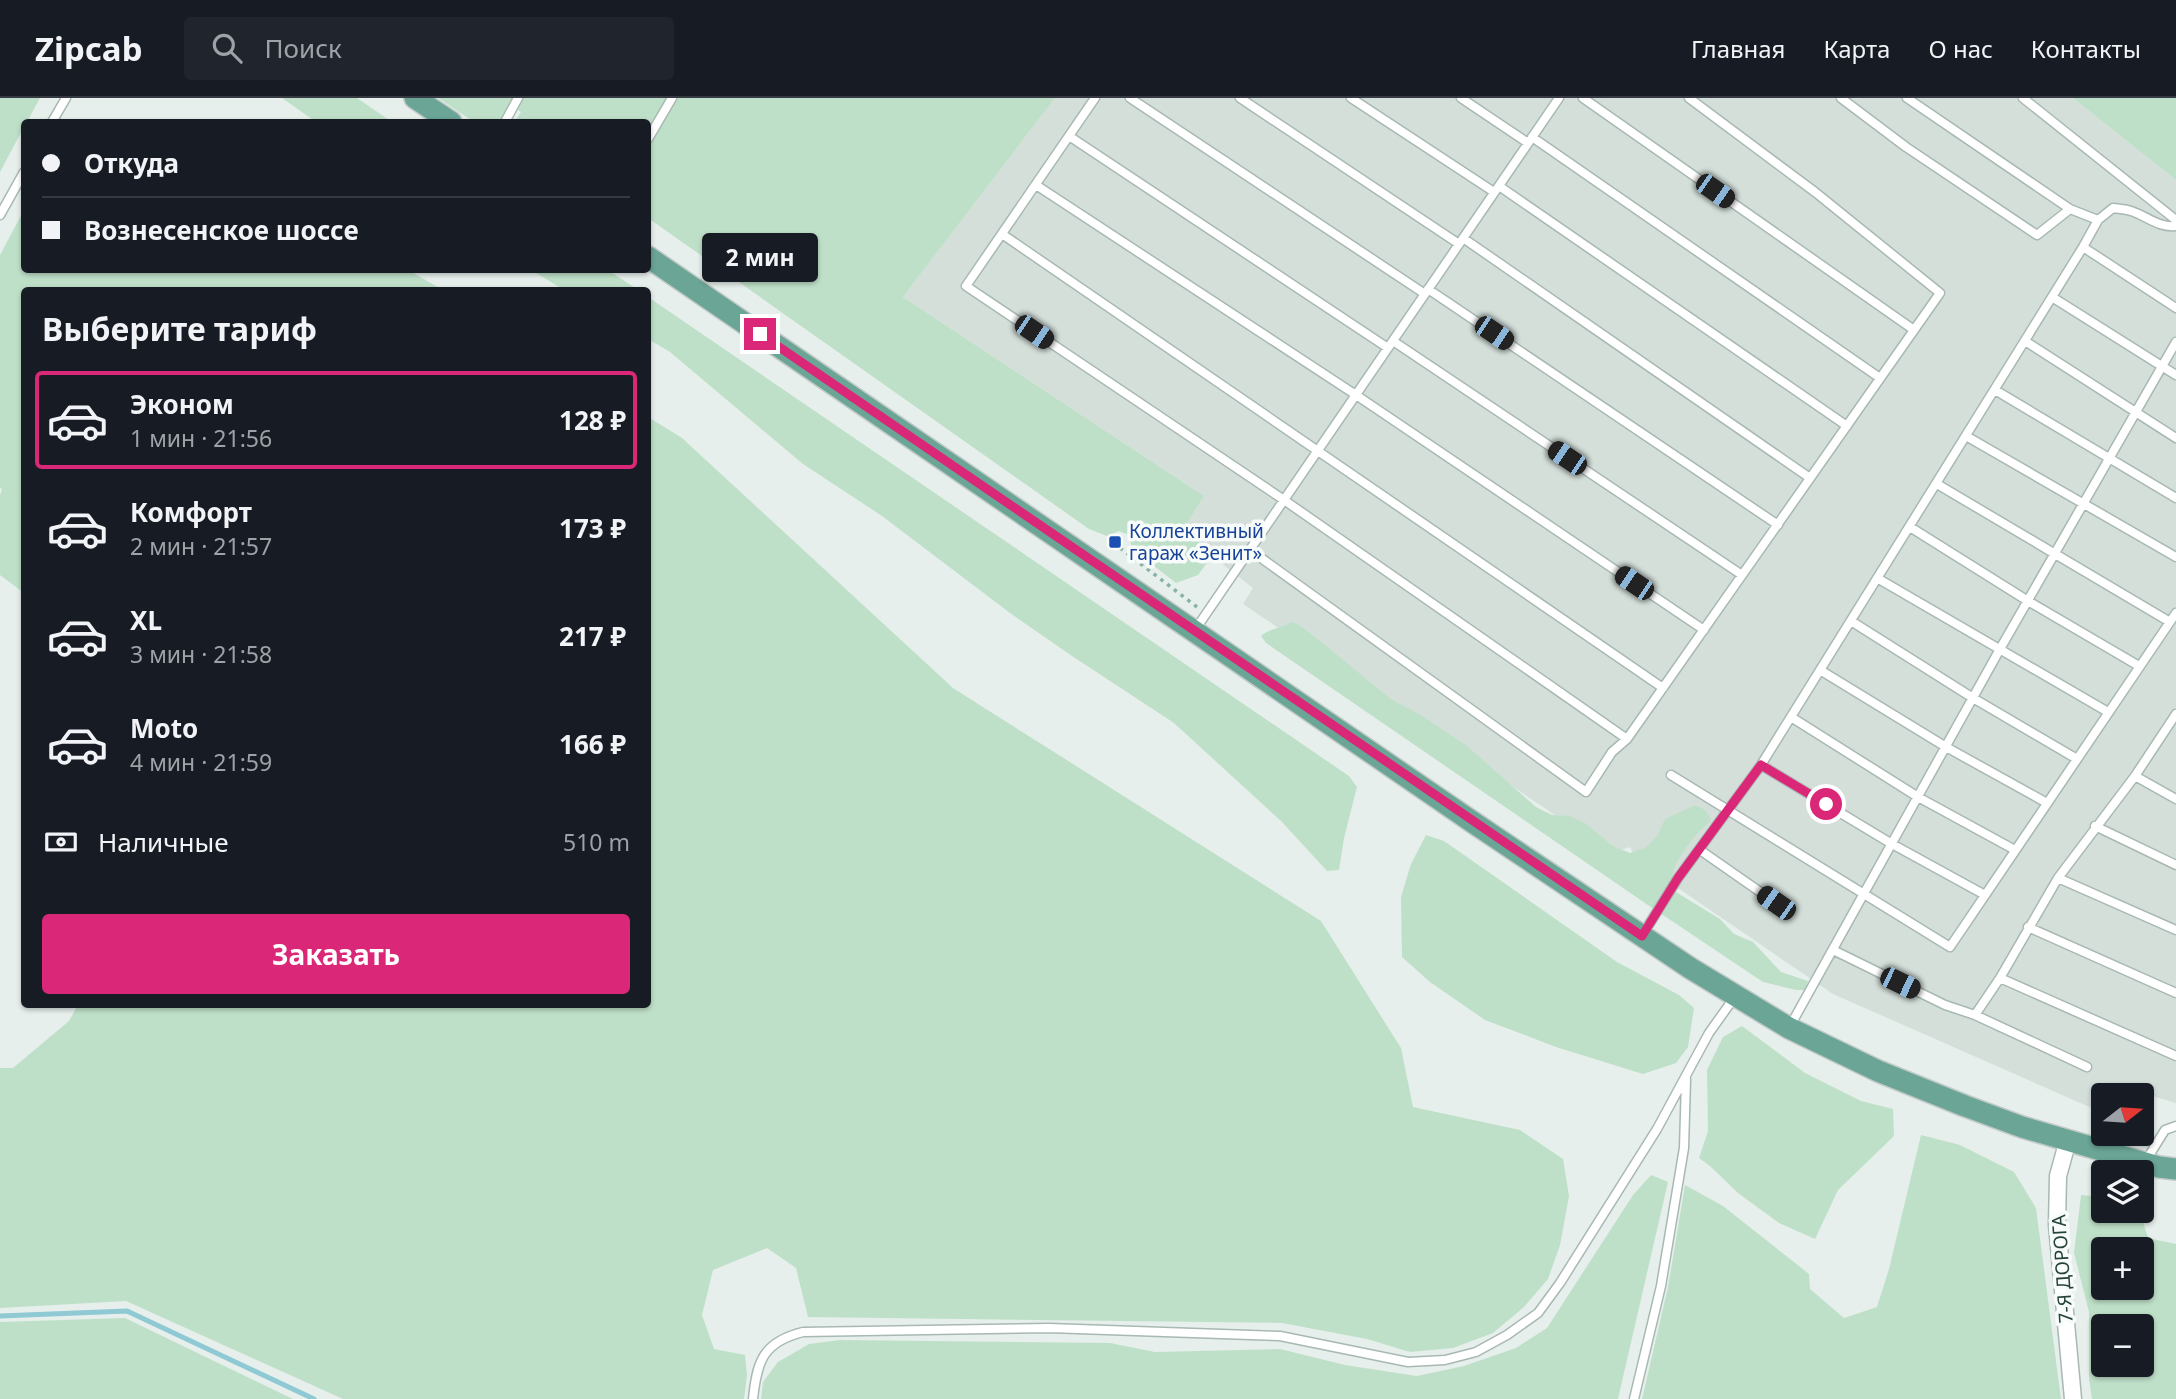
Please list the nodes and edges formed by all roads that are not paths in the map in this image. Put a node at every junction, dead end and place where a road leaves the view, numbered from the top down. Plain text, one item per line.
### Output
1 (65, 98) edge
2 (415, 98) edge
3 (518, 98) edge
4 (672, 98) edge
5 (1095, 98) edge
6 (1130, 98) edge
7 (1241, 98) edge
8 (1351, 98) edge
9 (1461, 98) edge
10 (1559, 98) edge
11 (1583, 98) edge
12 (1689, 98) edge
13 (1841, 98) edge
14 (1907, 98) edge
15 (2024, 98) edge
16 (54, 119) edge
17 (446, 119) edge
18 (507, 119) edge
19 (651, 134) edge
20 (1069, 136) junction
21 (1530, 140) junction
22 (21, 177) edge
23 (1035, 185) junction
24 (1497, 189) junction
25 (2070, 209) junction
26 (0, 215) edge
27 (2098, 220) junction
28 (2176, 220) edge
29 (2176, 226) edge
30 (1002, 234) junction
31 (1461, 241) junction
32 (2083, 247) junction
33 (651, 259) edge
34 (1427, 291) junction
35 (2052, 298) junction
36 (2176, 308) edge
37 (1914, 330) junction
38 (2025, 341) junction
39 (2176, 342) edge
40 (1390, 344) junction
41 (2162, 367) junction
42 (2176, 375) edge
43 (1880, 378) junction
44 (1995, 390) junction
45 (1356, 395) junction
46 (2136, 413) junction
47 (1847, 426) junction
48 (1966, 436) junction
49 (2176, 438) edge
50 (1318, 450) junction
51 (2110, 458) junction
52 (1810, 478) junction
53 (1937, 484) junction
54 (2176, 498) edge
55 (1284, 500) junction
56 (2083, 504) junction
57 (1778, 525) junction
58 (1910, 527) junction
59 (1250, 550) junction
60 (2055, 554) junction
61 (2176, 557) edge
62 (1742, 575) junction
63 (1877, 578) junction
64 (2028, 601) junction
65 (2176, 613) edge
66 (1851, 621) junction
67 (1200, 622) junction
68 (2170, 622) junction
69 (1704, 630) junction
70 (2000, 649) junction
71 (2139, 666) junction
72 (1820, 670) junction
73 (1663, 688) junction
74 (1973, 698) junction
75 (2108, 712) junction
76 (2176, 714) edge
77 (1791, 718) junction
78 (2172, 728) edge
79 (1627, 739) junction
80 (1946, 747) junction
81 (2077, 759) junction
82 (1761, 765) junction
83 (1671, 775) dead end
84 (2135, 776) junction
85 (1918, 797) junction
86 (2176, 799) edge
87 (2047, 803) junction
88 (1729, 810) junction
89 (2095, 826) junction
90 (1892, 844) junction
91 (1700, 850) junction
92 (2015, 850) junction
93 (2176, 865) edge
94 (2058, 878) junction
95 (1864, 894) junction
96 (1985, 895) junction
97 (1776, 903) dead end
98 (2028, 927) junction
99 (2176, 930) edge
100 (1642, 936) junction
101 (1833, 950) junction
102 (2000, 978) junction
103 (2176, 993) edge
104 (1736, 995) junction
105 (1975, 1016) junction
106 (1789, 1028) junction
107 (2176, 1056) edge
108 (2087, 1067) dead end
109 (1686, 1076) junction
110 (2176, 1126) edge
111 (2068, 1140) junction
112 (2164, 1169) edge
113 (753, 1399) edge
114 (1634, 1399) edge
115 (2073, 1399) edge

1 - 16 lane
2 - 17 main road
3 - 18 lane
4 - 19 lane
5 - 20 lane
6 - 34 lane
7 - 31 lane
8 - 24 lane
9 - 21 lane
10 - 21 lane
11 - 37 lane
12 - 37 lane
13 - 25 lane
14 - 25 lane
15 - 28 lane
20 - 23 lane
20 - 40 lane
21 - 24 lane
21 - 43 lane
22 - 26 lane
23 - 30 lane
23 - 45 lane
24 - 31 lane
24 - 47 lane
25 - 27 lane
27 - 29 lane
27 - 32 lane
30 - 50 lane
30 - 55 lane
31 - 34 lane
31 - 52 lane
32 - 35 lane
32 - 36 lane
33 - 67 main road
34 - 40 lane
34 - 57 lane
35 - 38 lane
35 - 41 lane
37 - 43 lane
38 - 44 lane
38 - 46 lane
39 - 41 lane
40 - 45 lane
40 - 62 lane
41 - 42 lane
41 - 46 lane
43 - 47 lane
44 - 48 lane
44 - 51 lane
45 - 50 lane
45 - 69 lane
46 - 49 lane
46 - 51 lane
47 - 52 lane
48 - 53 lane
48 - 56 lane
50 - 55 lane
50 - 73 lane
51 - 54 lane
51 - 56 lane
52 - 57 lane
53 - 58 lane
53 - 60 lane
55 - 59 lane
55 - 79 lane
56 - 60 lane
56 - 61 lane
57 - 62 lane
58 - 63 lane
58 - 64 lane
59 - 67 lane
59 - 79 lane
60 - 64 lane
60 - 68 lane
62 - 69 lane
63 - 66 lane
63 - 70 lane
64 - 70 lane
64 - 71 lane
65 - 68 lane
66 - 72 lane
66 - 74 lane
67 - 100 main road
68 - 71 lane
69 - 73 lane
70 - 74 lane
70 - 75 lane
71 - 75 lane
72 - 77 lane
72 - 80 lane
73 - 79 lane
74 - 80 lane
74 - 81 lane
75 - 81 lane
76 - 78 lane
77 - 82 lane
77 - 85 lane
78 - 84 lane
80 - 85 lane
80 - 87 lane
81 - 87 lane
82 - 88 lane
82 - 90 lane
83 - 88 lane
84 - 86 lane
84 - 89 lane
85 - 90 lane
85 - 92 lane
87 - 92 lane
88 - 91 lane
88 - 95 lane
89 - 93 lane
89 - 94 lane
90 - 95 lane
90 - 96 lane
91 - 97 lane
91 - 100 lane
92 - 96 lane
94 - 98 lane
94 - 99 lane
95 - 96 lane
95 - 101 lane
98 - 102 lane
98 - 103 lane
100 - 104 main road
101 - 105 lane
101 - 106 lane
102 - 105 lane
102 - 107 lane
104 - 106 main road
104 - 109 lane
105 - 108 lane
106 - 111 main road
109 - 113 lane
109 - 114 lane
110 - 112 lane
111 - 112 main road
111 - 115 street, 7-Я ДОРОГА

